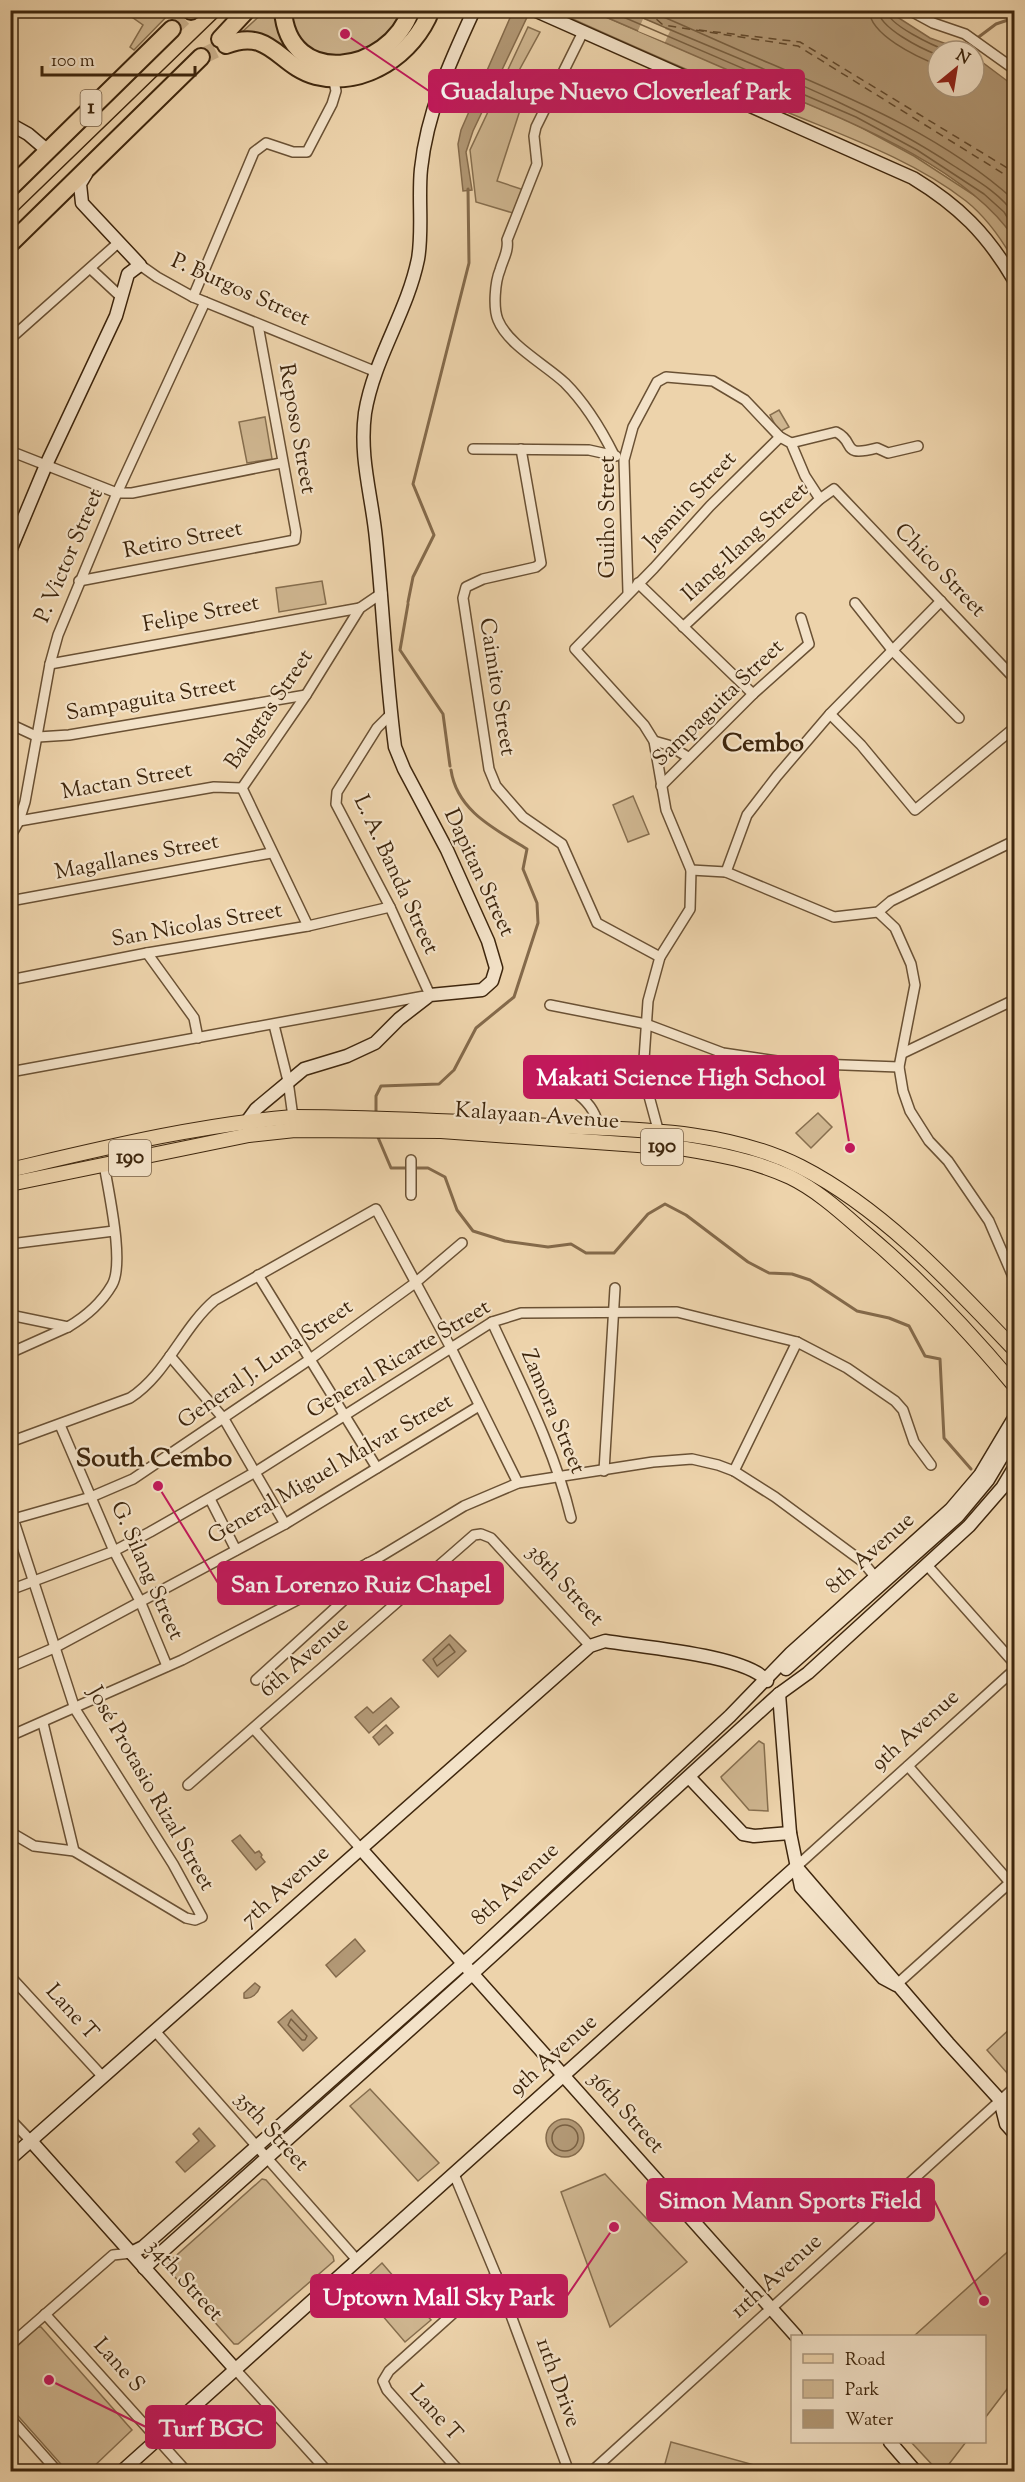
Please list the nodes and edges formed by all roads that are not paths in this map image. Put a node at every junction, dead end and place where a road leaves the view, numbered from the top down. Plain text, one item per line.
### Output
1 (247, 10) edge
2 (283, 10) edge
3 (411, 10) edge
4 (431, 10) edge
5 (474, 10) edge
6 (534, 10) edge
7 (909, 10) edge
8 (172, 29) tunnel mouth
9 (582, 34) junction
10 (201, 57) tunnel mouth
11 (1014, 69) edge
12 (333, 77) junction
13 (10, 124) edge
14 (48, 151) junction
15 (91, 166) junction
16 (10, 189) edge
17 (118, 243) junction
18 (10, 244) edge
19 (140, 265) junction
20 (91, 269) junction
21 (1014, 280) edge
22 (120, 296) junction
23 (193, 297) junction
24 (205, 302) junction
25 (258, 325) junction
26 (10, 339) edge
27 (374, 371) junction
28 (780, 437) junction
29 (792, 444) junction
30 (918, 446) dead end
31 (473, 449) dead end
32 (521, 449) junction
33 (10, 451) edge
34 (614, 455) junction
35 (624, 459) junction
36 (281, 463) junction
37 (46, 465) junction
38 (836, 490) joint
39 (117, 493) junction
40 (820, 499) junction
41 (295, 540) joint
42 (10, 551) edge
43 (79, 581) junction
44 (638, 582) junction
45 (628, 592) junction
46 (382, 593) junction
47 (941, 601) junction
48 (855, 603) dead end
49 (360, 608) junction
50 (801, 618) dead end
51 (683, 627) junction
52 (893, 651) junction
53 (50, 664) junction
54 (1014, 678) edge
55 (306, 694) junction
56 (753, 694) junction
57 (391, 714) junction
58 (830, 714) junction
59 (959, 718) dead end
60 (10, 724) edge
61 (1014, 728) edge
62 (38, 737) junction
63 (654, 741) junction
64 (688, 757) junction
65 (661, 786) junction
66 (242, 788) junction
67 (20, 821) junction
68 (10, 837) edge
69 (1014, 841) edge
70 (271, 853) junction
71 (691, 870) junction
72 (726, 872) junction
73 (10, 901) edge
74 (390, 907) junction
75 (878, 912) junction
76 (308, 926) junction
77 (147, 953) junction
78 (660, 957) junction
79 (10, 980) edge
80 (430, 995) junction
81 (1014, 1000) edge
82 (550, 1005) dead end
83 (646, 1024) junction
84 (274, 1025) junction
85 (198, 1038) junction
86 (903, 1053) junction
87 (899, 1067) junction
88 (529, 1070) dead end
89 (10, 1072) edge
90 (288, 1081) junction
91 (292, 1117) junction
92 (248, 1120) junction
93 (358, 1124) junction
94 (391, 1125) junction
95 (598, 1129) junction
96 (659, 1133) junction
97 (249, 1135) junction
98 (411, 1160) dead end
99 (104, 1164) junction
100 (10, 1170) edge
101 (10, 1184) edge
102 (411, 1195) dead end
103 (114, 1231) junction
104 (462, 1243) dead end
105 (10, 1244) edge
106 (258, 1275) junction
107 (1014, 1279) edge
108 (415, 1283) junction
109 (615, 1288) dead end
110 (968, 1300) junction
111 (615, 1313) junction
112 (10, 1315) edge
113 (953, 1315) junction
114 (492, 1322) junction
115 (68, 1327) junction
116 (797, 1342) junction
117 (1014, 1349) edge
118 (452, 1350) junction
119 (10, 1353) edge
120 (170, 1356) junction
121 (309, 1360) junction
122 (1014, 1385) edge
123 (479, 1406) junction
124 (345, 1415) junction
125 (1014, 1418) edge
126 (224, 1419) junction
127 (60, 1425) junction
128 (1011, 1435) edge
129 (10, 1442) edge
130 (1014, 1450) edge
131 (931, 1465) dead end
132 (378, 1468) junction
133 (1014, 1468) edge
134 (604, 1471) junction
135 (734, 1471) junction
136 (257, 1472) junction
137 (559, 1478) junction
138 (518, 1483) junction
139 (92, 1497) junction
140 (210, 1498) junction
141 (10, 1509) edge
142 (571, 1518) dead end
143 (12, 1520) edge
144 (285, 1524) junction
145 (474, 1535) joint
146 (935, 1541) junction
147 (236, 1550) junction
148 (114, 1551) junction
149 (368, 1563) junction
150 (926, 1564) junction
151 (876, 1578) junction
152 (32, 1580) junction
153 (10, 1590) edge
154 (140, 1601) junction
155 (590, 1646) junction
156 (54, 1648) junction
157 (1014, 1663) edge
158 (167, 1666) junction
159 (10, 1667) edge
160 (1014, 1670) edge
161 (256, 1680) dead end
162 (767, 1681) junction
163 (779, 1694) junction
164 (75, 1709) junction
165 (43, 1723) junction
166 (254, 1728) junction
167 (10, 1736) edge
168 (908, 1766) junction
169 (689, 1777) junction
170 (188, 1785) dead end
171 (10, 1832) edge
172 (790, 1833) junction
173 (361, 1849) junction
174 (74, 1851) junction
175 (797, 1866) junction
176 (1013, 1883) edge
177 (463, 1963) junction
178 (472, 1974) junction
179 (10, 1976) edge
180 (896, 1985) junction
181 (155, 2031) junction
182 (564, 2076) junction
183 (103, 2077) junction
184 (1014, 2088) edge
185 (1000, 2100) junction
186 (1014, 2108) edge
187 (10, 2119) edge
188 (1014, 2133) edge
189 (31, 2141) junction
190 (257, 2146) junction
191 (268, 2158) junction
192 (10, 2160) edge
193 (454, 2174) junction
194 (130, 2253) junction
195 (357, 2260) junction
196 (144, 2268) junction
197 (496, 2275) junction
198 (771, 2308) junction
199 (45, 2314) junction
200 (794, 2335) edge
201 (10, 2344) edge
202 (235, 2369) junction
203 (10, 2418) edge
204 (158, 2438) junction
205 (891, 2443) edge
206 (58, 2472) edge
207 (121, 2472) edge
208 (187, 2472) edge
209 (328, 2472) edge
210 (460, 2472) edge
211 (569, 2472) edge
212 (591, 2472) edge
213 (916, 2472) edge

1 - 12 highway
2 - 3 highway
4 - 12 highway
5 - 27 street, Dapitan Street
6 - 9 street
7 - 11 street
8 - 14 highway, 1
9 - 21 street
9 - 34 street
10 - 15 highway, 1
12 - 23 street
13 - 14 street
14 - 16 highway, 1
15 - 17 street, P. Burgos Street
15 - 18 highway, 1
17 - 19 street, P. Burgos Street
17 - 20 street
19 - 22 street
19 - 23 street, P. Burgos Street
20 - 22 street
20 - 26 street
22 - 37 street
23 - 24 street, P. Burgos Street
24 - 25 street, P. Burgos Street
24 - 39 street, P. Victor Street
25 - 27 street, P. Burgos Street
25 - 36 street, Reposo Street
27 - 46 street, Dapitan Street
28 - 29 street, Guiho Street
28 - 35 street, Guiho Street
28 - 44 street, Jasmin Street
29 - 30 street
29 - 40 street
31 - 32 street
32 - 34 street
32 - 78 street, Caimito Street
33 - 37 street
34 - 35 street
35 - 45 street, Guiho Street
36 - 39 street
36 - 41 street, Reposo Street
37 - 39 street
37 - 42 street
38 - 40 street, Ilang-Ilang Street
38 - 47 street, Chico Street
39 - 43 street, P. Victor Street
40 - 51 street, Ilang-Ilang Street
41 - 43 street, Retiro Street
43 - 53 street, P. Victor Street
44 - 45 street, Jasmin Street
44 - 51 street
45 - 63 street, Jasmin Street
46 - 49 street, Balagtas Street
46 - 57 street, Dapitan Street
47 - 52 street
47 - 54 street, Chico Street
48 - 52 street
49 - 53 street, Felipe Street
49 - 55 street, Balagtas Street
50 - 56 street, Sampaguita Street
51 - 56 street
52 - 58 street
52 - 59 street
53 - 62 street, P. Victor Street
55 - 62 street, Sampaguita Street
55 - 66 street, Balagtas Street
56 - 64 street, Sampaguita Street
57 - 74 street, L. A. Banda Street
57 - 80 street, Dapitan Street
58 - 61 street
58 - 72 street
60 - 62 street
62 - 67 street, P. Victor Street
63 - 64 street
63 - 65 street
64 - 65 street, Sampaguita Street
65 - 71 street
66 - 67 street, Mactan Street
66 - 70 street, Balagtas Street
67 - 68 street, P. Victor Street
69 - 75 street
70 - 73 street, Magallanes Street
70 - 76 street, Balagtas Street
71 - 72 street
71 - 78 street
72 - 75 street
74 - 76 street, San Nicolas Street
74 - 80 street, L. A. Banda Street
75 - 86 street
76 - 77 street, San Nicolas Street
77 - 79 street, San Nicolas Street
77 - 85 street
78 - 83 street
80 - 84 street, Dapitan Street
80 - 90 street
81 - 86 street
82 - 83 street
83 - 87 street
83 - 96 street
84 - 85 street, Dapitan Street
84 - 90 street
85 - 89 street, Dapitan Street
86 - 87 street
87 - 107 street
88 - 95 street
90 - 91 street
90 - 92 street
91 - 92 main road, Kalayaan Avenue / 190
91 - 93 main road, Kalayaan Avenue / 190
92 - 97 street
92 - 100 main road, Kalayaan Avenue / 190
93 - 94 main road, Kalayaan Avenue / 190
93 - 97 main road, Kalayaan Avenue / 190
94 - 95 main road, Kalayaan Avenue / 190
94 - 113 main road, Kalayaan Avenue / 190
95 - 96 main road, Kalayaan Avenue / 190
96 - 110 main road, Kalayaan Avenue / 190
97 - 99 main road, Kalayaan Avenue / 190
98 - 102 street
99 - 101 main road, Kalayaan Avenue / 190
99 - 103 street
103 - 105 street
103 - 115 street
104 - 108 street, General J. Luna Street
106 - 108 street
106 - 120 street
106 - 121 street
108 - 118 street
108 - 121 street, General J. Luna Street
109 - 111 street
110 - 113 main road
110 - 117 main road, Kalayaan Avenue / 190
111 - 114 street, General Ricarte Street
111 - 116 street, General Ricarte Street
111 - 134 street
112 - 115 street
113 - 122 main road, Kalayaan Avenue / 190
114 - 118 street, General Ricarte Street
114 - 137 street, Zamora Street
115 - 119 street
116 - 131 street, General Ricarte Street
116 - 135 street
118 - 123 street
118 - 124 street, General Ricarte Street
120 - 126 street
120 - 127 street
121 - 124 street
121 - 126 street, General J. Luna Street
123 - 132 street, General Miguel Malvar Street
123 - 138 street
124 - 132 street
124 - 136 street, General Ricarte Street
125 - 128 street, 8th Avenue
126 - 136 street
126 - 139 street, General J. Luna Street
127 - 129 street
127 - 139 street, G. Silang Street
128 - 146 street
128 - 151 street, 8th Avenue
130 - 146 street
132 - 144 street, General Miguel Malvar Street
133 - 150 street, 8th Avenue
134 - 135 street
134 - 137 street
135 - 151 street
136 - 140 street, General Ricarte Street
136 - 144 street
137 - 138 street
137 - 142 street, Zamora Street
138 - 149 street
139 - 143 street, General J. Luna Street
139 - 148 street, G. Silang Street
140 - 147 street
140 - 148 street, General Ricarte Street
141 - 143 street, José Protasio Rizal Street
143 - 152 street, José Protasio Rizal Street
144 - 147 street, General Miguel Malvar Street
145 - 155 street, 38th Street
145 - 166 street, 6th Avenue
146 - 162 street
146 - 163 street
147 - 154 street, General Miguel Malvar Street
148 - 152 street, General Ricarte Street
148 - 154 street, G. Silang Street
149 - 158 street
149 - 161 street
150 - 157 street
150 - 163 street, 8th Avenue
151 - 162 street, 8th Avenue
152 - 153 street, General Ricarte Street
152 - 156 street, José Protasio Rizal Street
154 - 156 street, General Miguel Malvar Street
154 - 158 street, G. Silang Street
155 - 162 street, 38th Street
155 - 173 street, 7th Avenue
156 - 159 street, General Miguel Malvar Street
156 - 164 street, José Protasio Rizal Street
158 - 164 street
160 - 168 street, 9th Avenue
162 - 177 street, 8th Avenue
163 - 169 street, 8th Avenue
163 - 172 street
164 - 165 street
164 - 174 street, José Protasio Rizal Street
165 - 167 street
165 - 174 street
166 - 170 street, 6th Avenue
166 - 173 street, 36th Street
168 - 175 street, 9th Avenue
168 - 176 street
169 - 172 street
169 - 178 street, 8th Avenue
171 - 174 street
172 - 175 street
173 - 177 street, 36th Street
173 - 181 street, 7th Avenue
175 - 180 street
175 - 182 street, 9th Avenue
176 - 180 street
177 - 178 street, 36th Street
177 - 190 street, 8th Avenue
178 - 182 street, 36th Street
178 - 191 street, 8th Avenue
179 - 183 street, Lane T
180 - 185 street
181 - 183 street, 7th Avenue
181 - 190 street, 35th Street
182 - 193 street, 9th Avenue
182 - 198 street, 36th Street
183 - 189 street, 7th Avenue
184 - 185 street, 11th Avenue
185 - 186 street
185 - 188 street
185 - 198 street, 11th Avenue
187 - 189 street, 34th Street
189 - 192 street, 7th Avenue
189 - 194 street, 34th Street
190 - 191 street, 35th Street
190 - 194 street, 8th Avenue
191 - 195 street, 35th Street
191 - 196 street, 8th Avenue
193 - 195 street, 9th Avenue
193 - 197 street, 11th Drive
194 - 196 street, 34th Street
194 - 199 street, 8th Avenue
195 - 202 street, 9th Avenue
196 - 202 street, 34th Street
197 - 210 street, Lane T
197 - 211 street, 11th Drive
198 - 200 street, 36th Street
198 - 212 street, 11th Avenue
199 - 201 street, 8th Avenue
199 - 204 street, Lane S
202 - 204 street, 9th Avenue
202 - 209 street, 34th Street
203 - 206 street
204 - 207 street, 9th Avenue
204 - 208 street, Lane S
205 - 213 street

